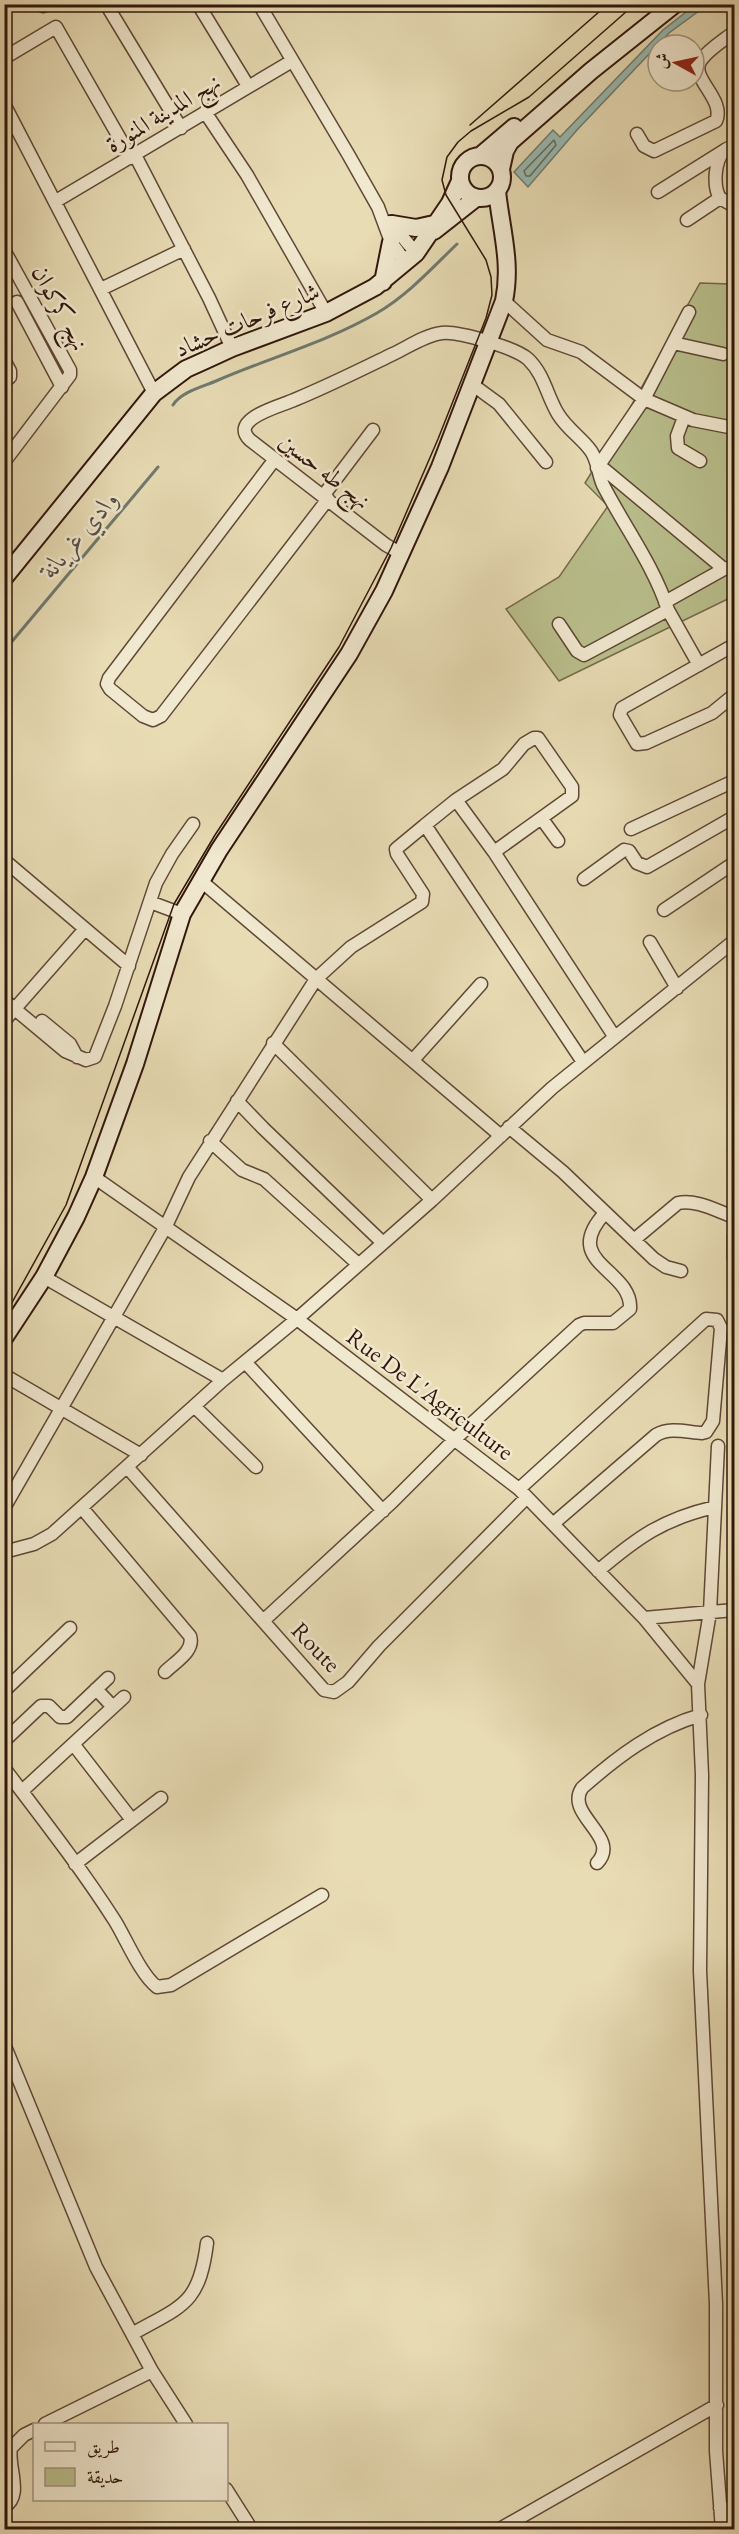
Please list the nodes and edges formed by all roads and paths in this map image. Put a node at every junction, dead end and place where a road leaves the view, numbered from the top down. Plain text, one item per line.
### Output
1 (106, 4) edge
2 (198, 4) edge
3 (259, 4) edge
4 (663, 4) edge
5 (675, 4) edge
6 (735, 32) edge
7 (4, 58) edge
8 (292, 61) junction
9 (248, 86) junction
10 (4, 104) edge
11 (205, 112) junction
12 (181, 128) junction
13 (637, 134) dead end
14 (730, 148) edge
15 (133, 156) junction
16 (480, 156) junction
17 (501, 169) junction
18 (460, 181) junction
19 (497, 191) junction
20 (658, 192) dead end
21 (478, 198) junction
22 (720, 198) junction
23 (56, 201) junction
24 (735, 206) edge
25 (378, 207) junction
26 (687, 220) dead end
27 (392, 224) junction
28 (501, 226) junction
29 (433, 228) junction
30 (391, 242) junction
31 (184, 249) junction
32 (4, 250) edge
33 (411, 258) junction
34 (383, 282) junction
35 (101, 290) junction
36 (30, 295) junction
37 (504, 301) junction
38 (17, 302) junction
39 (4, 308) edge
40 (689, 312) dead end
41 (326, 313) junction
42 (488, 343) junction
43 (673, 343) junction
44 (232, 348) junction
45 (723, 354) dead end
46 (4, 360) edge
47 (4, 382) edge
48 (472, 385) junction
49 (62, 387) junction
50 (154, 393) junction
51 (644, 399) junction
52 (684, 417) junction
53 (735, 428) edge
54 (373, 430) dead end
55 (275, 459) junction
56 (700, 461) dead end
57 (4, 462) edge
58 (546, 462) dead end
59 (598, 467) junction
60 (326, 497) junction
61 (402, 554) junction
62 (730, 568) edge
63 (4, 578) edge
64 (666, 606) junction
65 (559, 624) dead end
66 (735, 645) edge
67 (699, 665) junction
68 (735, 695) edge
69 (735, 781) edge
70 (456, 800) junction
71 (735, 817) edge
72 (542, 819) junction
73 (193, 824) dead end
74 (425, 825) junction
75 (631, 829) dead end
76 (558, 841) dead end
77 (494, 852) junction
78 (5, 861) edge
79 (735, 863) edge
80 (200, 879) junction
81 (584, 879) dead end
82 (150, 902) junction
83 (664, 910) dead end
84 (182, 914) junction
85 (85, 929) junction
86 (735, 941) edge
87 (650, 942) dead end
88 (129, 966) junction
89 (316, 978) junction
90 (481, 984) dead end
91 (677, 988) junction
92 (4, 990) edge
93 (4, 1000) edge
94 (17, 1006) junction
95 (4, 1021) edge
96 (614, 1036) junction
97 (273, 1043) junction
98 (413, 1060) junction
99 (583, 1062) junction
100 (237, 1101) junction
101 (505, 1131) junction
102 (210, 1142) junction
103 (94, 1177) junction
104 (432, 1200) junction
105 (605, 1213) junction
106 (735, 1217) edge
107 (165, 1228) junction
108 (735, 1236) edge
109 (635, 1239) junction
110 (383, 1243) junction
111 (735, 1259) edge
112 (358, 1264) junction
113 (681, 1271) dead end
114 (44, 1277) junction
115 (114, 1317) junction
116 (297, 1319) junction
117 (4, 1338) edge
118 (246, 1363) junction
119 (4, 1376) edge
120 (223, 1380) junction
121 (194, 1406) junction
122 (62, 1408) junction
123 (456, 1438) junction
124 (718, 1446) dead end
125 (141, 1455) junction
126 (256, 1467) dead end
127 (128, 1468) junction
128 (523, 1493) junction
129 (715, 1507) junction
130 (4, 1508) edge
131 (82, 1508) junction
132 (383, 1511) junction
133 (554, 1523) junction
134 (4, 1552) edge
135 (598, 1571) junction
136 (735, 1610) edge
137 (710, 1612) junction
138 (644, 1618) junction
139 (263, 1621) junction
140 (70, 1628) dead end
141 (165, 1672) dead end
142 (108, 1678) dead end
143 (698, 1684) junction
144 (96, 1689) junction
145 (4, 1691) edge
146 (124, 1697) dead end
147 (113, 1707) junction
148 (701, 1715) junction
149 (4, 1742) edge
150 (74, 1745) junction
151 (4, 1768) edge
152 (22, 1791) junction
153 (161, 1798) dead end
154 (132, 1820) junction
155 (597, 1863) dead end
156 (75, 1864) junction
157 (322, 1895) dead end
158 (4, 2044) edge
159 (207, 2243) dead end
160 (132, 2334) junction
161 (152, 2371) junction
162 (717, 2405) junction
163 (47, 2423) edge
164 (185, 2423) edge
165 (33, 2430) edge
166 (228, 2492) edge
167 (4, 2507) edge
168 (720, 2508) junction
169 (735, 2509) edge
170 (252, 2529) edge
171 (498, 2529) edge
172 (722, 2529) edge

1 - 12 street
2 - 9 street
3 - 8 street
4 - 16 main road
5 - 17 main road
6 - 13 street
7 - 15 street
8 - 9 street, نهج المدينة المنورة
8 - 25 street
9 - 11 street, نهج المدينة المنورة
10 - 23 street
11 - 12 street, نهج المدينة المنورة
11 - 41 street
12 - 15 street, نهج المدينة المنورة
14 - 20 street
14 - 22 street
15 - 23 street, نهج المدينة المنورة
15 - 31 street
16 - 17 main road
16 - 18 main road
17 - 19 main road
18 - 21 main road
18 - 29 main road, شارع فرحات حشاد
19 - 21 main road
19 - 28 main road
21 - 28 main road
21 - 29 main road, شارع فرحات حشاد
22 - 24 street
22 - 26 street
23 - 35 street
25 - 27 street
25 - 30 street
27 - 29 main road
27 - 33 street
28 - 37 main road
29 - 33 main road, شارع فرحات حشاد
30 - 33 street
30 - 34 main road
31 - 35 street
31 - 44 street
32 - 36 street, نهج كركوان
33 - 34 main road, شارع فرحات حشاد
34 - 41 main road, شارع فرحات حشاد
35 - 50 street
36 - 38 street
36 - 49 street, نهج كركوان
37 - 42 main road
37 - 51 street
38 - 39 street
38 - 49 street, نهج كركوان
40 - 43 street
41 - 44 main road, شارع فرحات حشاد
42 - 48 main road
42 - 55 street, نهج طه حسين
42 - 59 street
43 - 45 street
43 - 51 street
44 - 50 main road, شارع فرحات حشاد
46 - 47 street
48 - 58 street
48 - 61 main road
49 - 57 street, نهج كركوان
50 - 63 main road, شارع فرحات حشاد
51 - 52 street
51 - 59 street
52 - 53 street
52 - 56 street
54 - 60 street
55 - 60 street, نهج طه حسين
55 - 60 street
59 - 62 street
59 - 64 street
60 - 61 street, نهج طه حسين
61 - 80 main road
62 - 64 street
64 - 65 street
64 - 67 street
66 - 67 street
67 - 68 street
69 - 75 street
70 - 72 street
70 - 74 street
70 - 77 street
71 - 81 street
72 - 76 street
72 - 77 street
73 - 82 street
74 - 89 street
74 - 99 street
77 - 96 street
78 - 85 street
79 - 83 street
80 - 84 main road
80 - 89 street
82 - 84 street
82 - 88 street
84 - 103 main road
85 - 88 street
85 - 94 street
86 - 91 street
87 - 91 street
88 - 94 street
89 - 97 street
89 - 98 street
90 - 98 street
91 - 96 street
92 - 94 street
93 - 94 street
94 - 95 street
96 - 99 street
97 - 100 street
97 - 104 street
98 - 101 street
99 - 101 street
100 - 102 street
100 - 110 street
101 - 104 street
101 - 105 street
102 - 107 street
102 - 112 street
103 - 107 street, Rue De L'Agriculture
103 - 114 main road
104 - 110 street
105 - 109 street
105 - 123 street, Route
106 - 109 street
107 - 115 street
107 - 116 street, Rue De L'Agriculture
108 - 111 street
109 - 113 street
110 - 112 street
112 - 116 street
114 - 115 street
114 - 117 main road
115 - 120 street
115 - 122 street
116 - 118 street
116 - 123 street, Rue De L'Agriculture
118 - 120 street
118 - 132 street
119 - 122 street
120 - 121 street
121 - 125 street
121 - 126 street
122 - 125 street
122 - 130 street
123 - 128 street, Rue De L'Agriculture
123 - 132 street, Route
124 - 129 street
125 - 127 street
127 - 131 street
127 - 139 street
128 - 133 street, Rue De L'Agriculture
128 - 133 street
128 - 139 street, Route
129 - 135 street
129 - 137 street
131 - 134 street
131 - 141 street
132 - 139 street, Route
133 - 135 street, Rue De L'Agriculture
135 - 138 street, Rue De L'Agriculture
136 - 137 street
137 - 138 street
137 - 143 street
138 - 143 street, Rue De L'Agriculture
140 - 145 street
142 - 144 street
143 - 148 street
144 - 147 street
144 - 149 street
146 - 147 street
147 - 150 street
148 - 155 street
148 - 162 street
150 - 152 street
150 - 154 street
151 - 152 street
152 - 156 street
153 - 154 street
154 - 156 street
156 - 157 street
158 - 160 street
159 - 160 street
160 - 161 street
161 - 163 street
161 - 164 street
162 - 168 street
162 - 171 street
165 - 167 street
166 - 170 street
168 - 169 street
168 - 172 street

